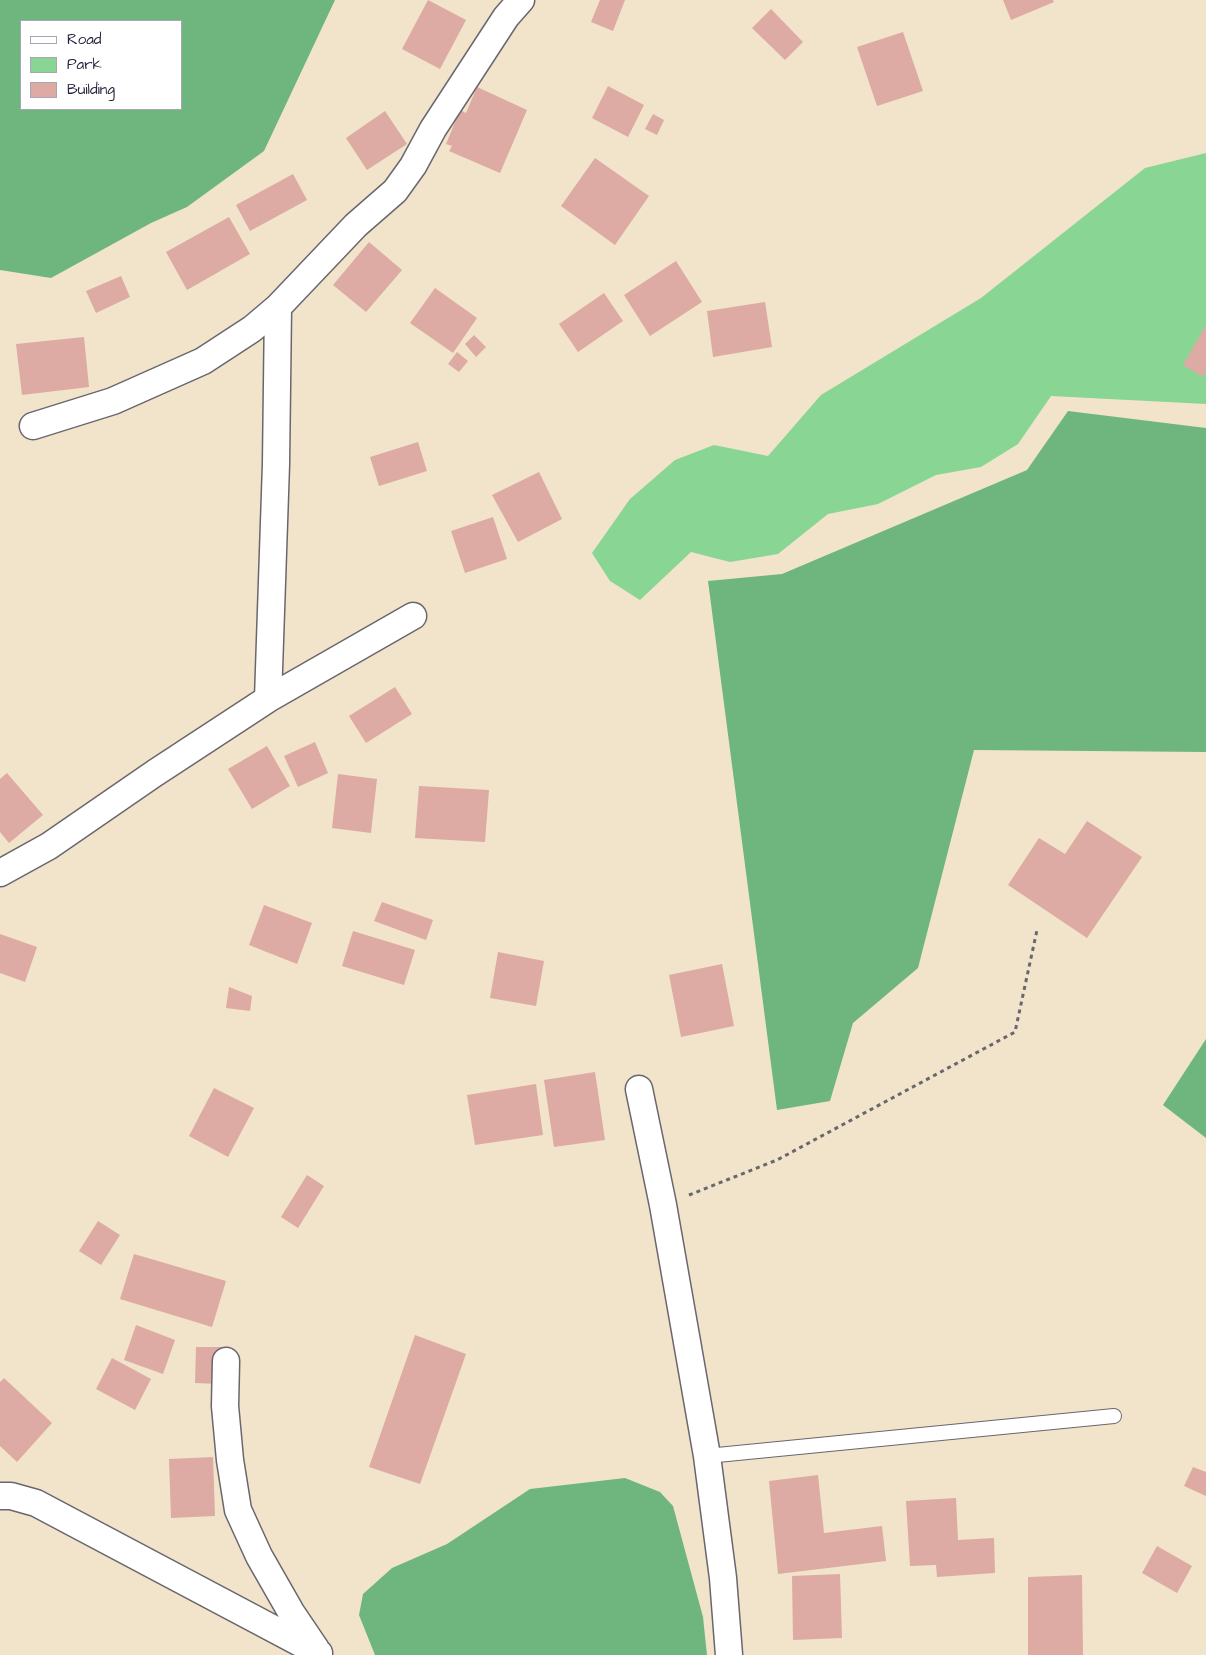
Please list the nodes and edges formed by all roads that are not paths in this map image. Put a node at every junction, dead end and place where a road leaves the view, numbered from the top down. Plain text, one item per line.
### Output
1 (521, 0) edge
2 (278, 307) junction
3 (33, 426) dead end
4 (413, 616) dead end
5 (268, 699) junction
6 (0, 873) edge
7 (639, 1089) dead end
8 (226, 1361) dead end
9 (1114, 1416) dead end
10 (707, 1456) junction
11 (0, 1496) edge
12 (319, 1654) edge
13 (729, 1655) edge

1 - 2 street
2 - 3 street
2 - 5 street
4 - 5 street
5 - 6 street
7 - 10 street
8 - 12 street
9 - 10 lane
10 - 13 street
11 - 12 street

